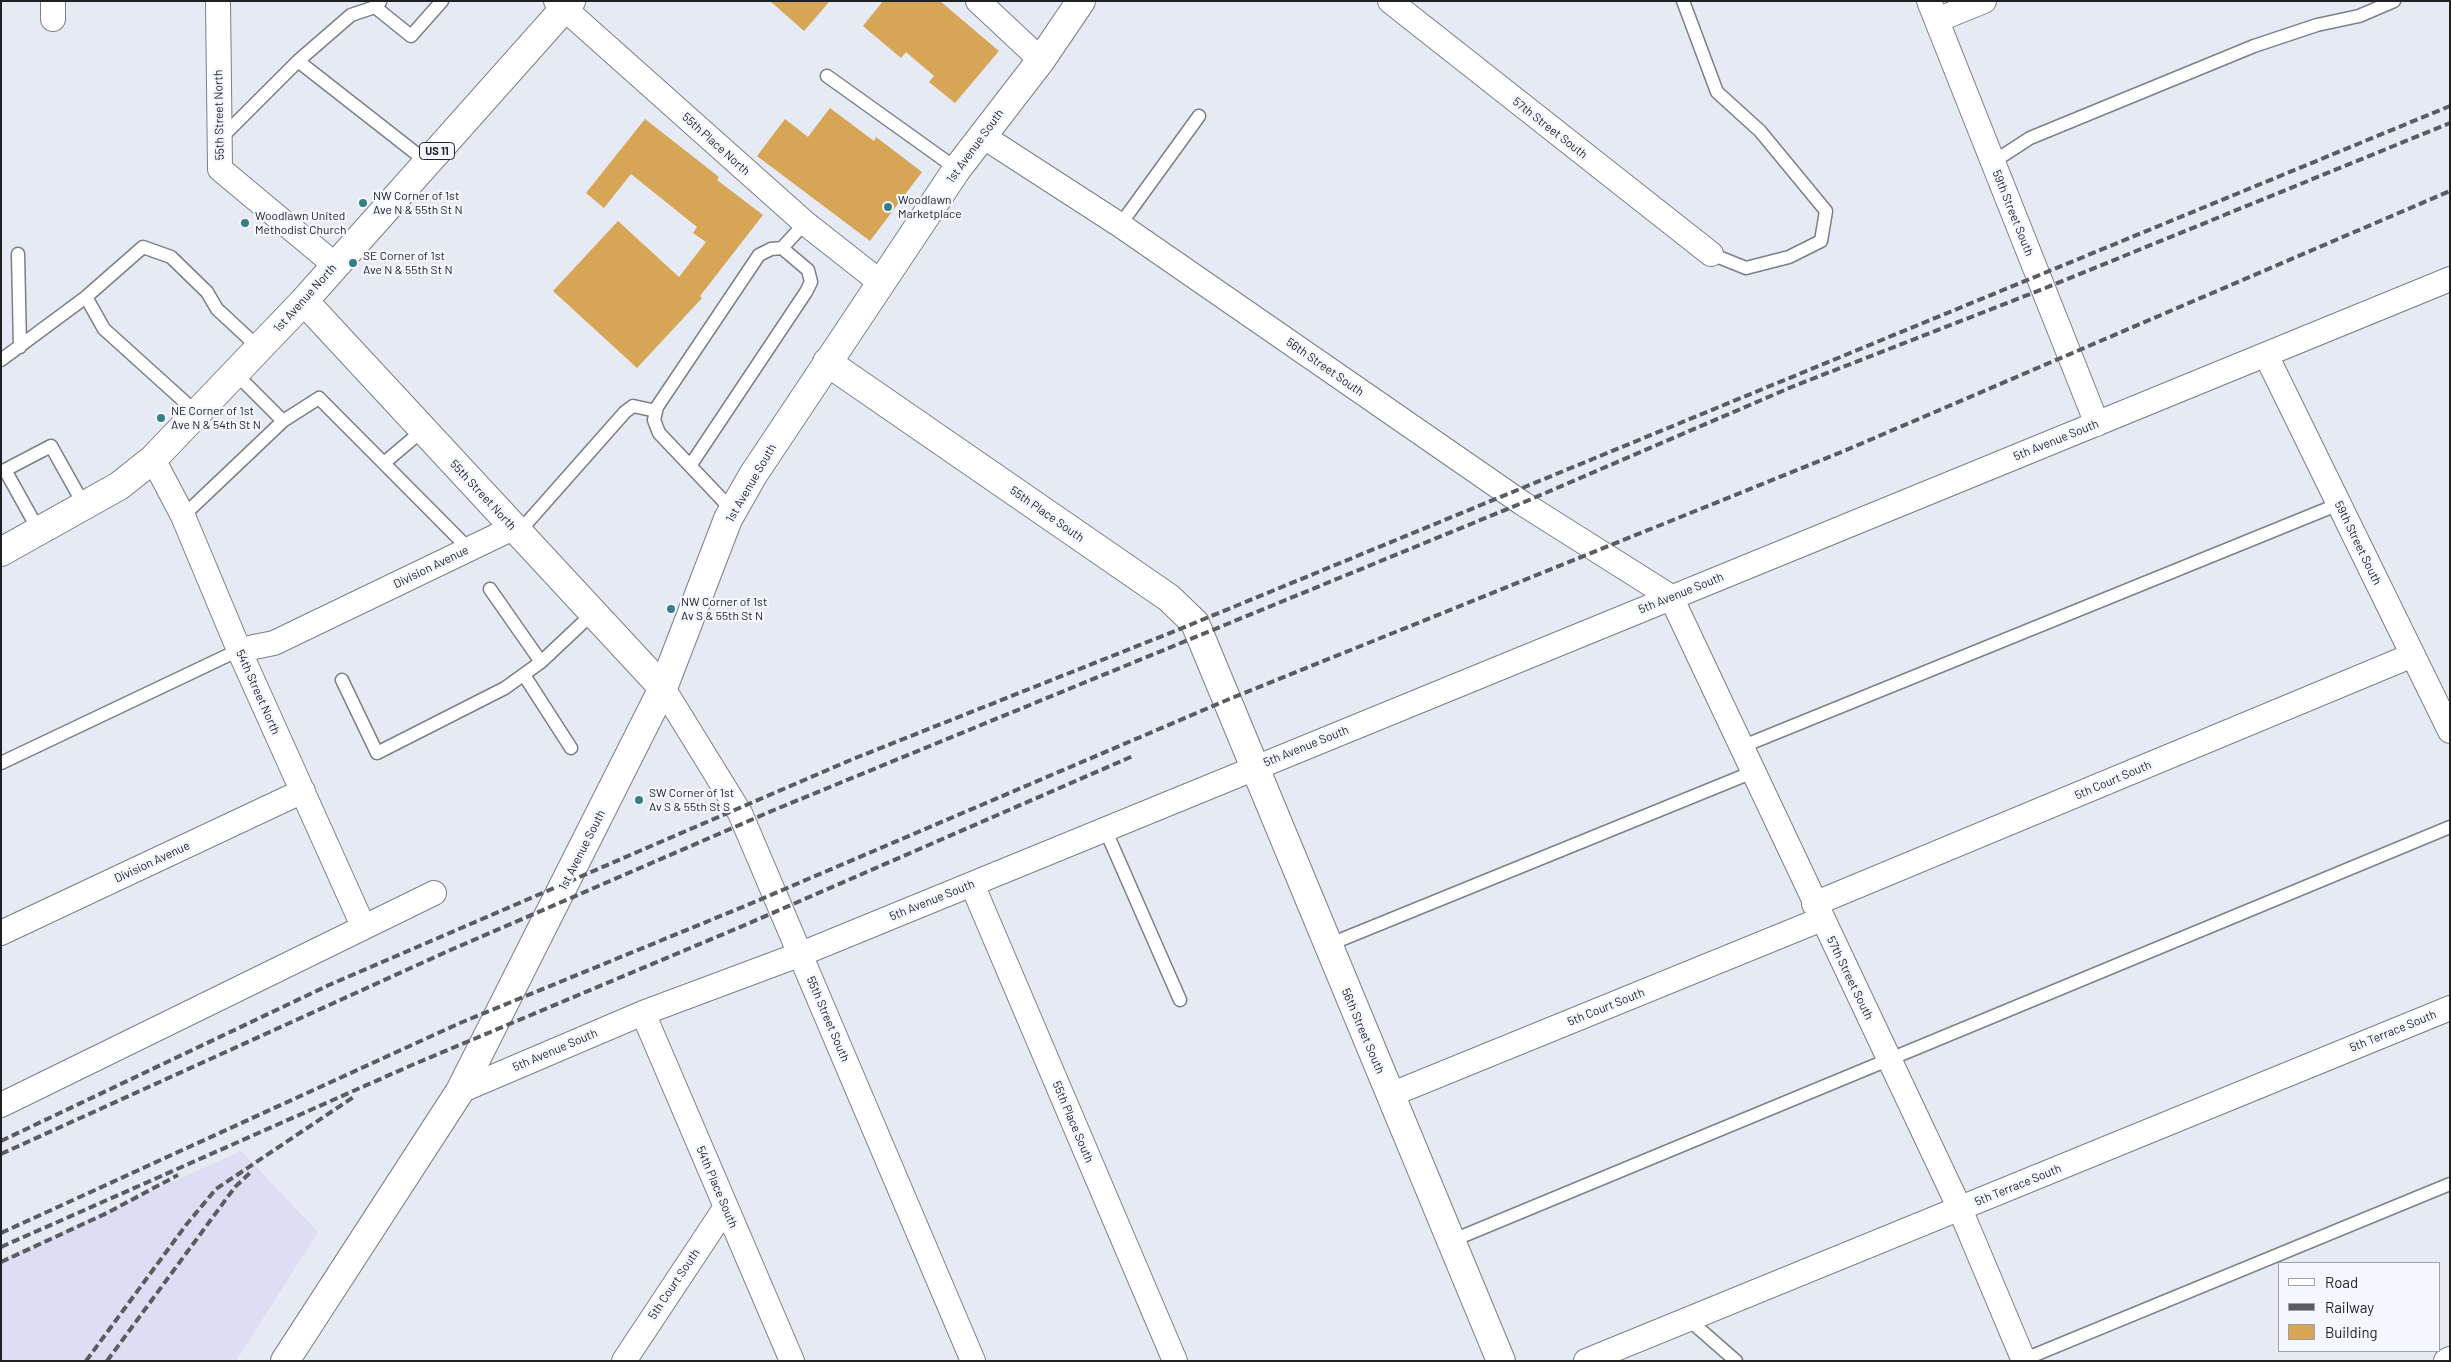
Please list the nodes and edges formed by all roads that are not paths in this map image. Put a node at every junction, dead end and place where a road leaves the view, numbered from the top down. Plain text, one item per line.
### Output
1 (218, 1) edge
2 (442, 1) edge
3 (978, 1) edge
4 (1080, 1) edge
5 (1390, 1) edge
6 (1683, 1) edge
7 (1984, 1) edge
8 (2394, 1) edge
9 (377, 4) edge
10 (564, 4) edge
11 (1933, 11) edge
12 (298, 60) junction
13 (1041, 60) junction
14 (828, 76) dead end
15 (1199, 116) dead end
16 (220, 133) junction
17 (982, 135) junction
18 (427, 162) junction
19 (1993, 162) junction
20 (956, 169) junction
21 (805, 223) junction
22 (1120, 225) junction
23 (782, 248) junction
24 (18, 254) dead end
25 (1711, 254) joint
26 (335, 265) junction
27 (2450, 279) edge
28 (880, 282) junction
29 (86, 298) junction
30 (304, 301) junction
31 (20, 347) junction
32 (259, 348) junction
33 (2266, 355) junction
34 (1, 360) edge
35 (828, 362) junction
36 (235, 374) junction
37 (656, 411) junction
38 (197, 413) junction
39 (283, 421) junction
40 (2097, 424) junction
41 (423, 430) junction
42 (153, 459) junction
43 (384, 463) junction
44 (690, 466) junction
45 (2338, 504) junction
46 (84, 505) junction
47 (733, 511) junction
48 (182, 516) junction
49 (39, 531) junction
50 (515, 531) junction
51 (469, 549) junction
52 (2, 551) edge
53 (490, 590) dead end
54 (1671, 597) junction
55 (593, 613) junction
56 (239, 650) junction
57 (2413, 655) junction
58 (541, 662) junction
59 (524, 675) junction
60 (342, 680) dead end
61 (663, 688) junction
62 (1226, 700) joint
63 (2450, 731) edge
64 (1741, 747) junction
65 (571, 748) dead end
66 (1, 763) edge
67 (1253, 767) junction
68 (1753, 772) junction
69 (303, 790) junction
70 (2450, 826) edge
71 (1104, 829) junction
72 (972, 884) junction
73 (434, 893) dead end
74 (1818, 911) junction
75 (363, 926) junction
76 (1, 933) edge
77 (1328, 945) junction
78 (801, 954) junction
79 (1180, 1000) dead end
80 (2450, 1008) edge
81 (643, 1013) junction
82 (1888, 1059) junction
83 (460, 1091) junction
84 (1390, 1095) junction
85 (1, 1105) edge
86 (2450, 1184) edge
87 (726, 1207) junction
88 (1960, 1209) junction
89 (1451, 1241) junction
90 (1688, 1320) junction
91 (2023, 1360) edge
92 (285, 1361) edge
93 (624, 1361) edge
94 (792, 1361) edge
95 (973, 1361) edge
96 (1174, 1361) edge
97 (1501, 1361) edge
98 (1586, 1361) edge
99 (1736, 1361) edge

1 - 16 street, 55th Street North
2 - 9 lane
3 - 13 street
4 - 13 street, 1st Avenue South
5 - 25 street, 57th Street South
6 - 25 lane
7 - 11 street
8 - 19 lane
9 - 12 lane
10 - 18 street, 1st Avenue North / US 11
10 - 21 street, 55th Place North
11 - 19 street, 59th Street South
12 - 16 lane
12 - 18 lane
13 - 17 street, 1st Avenue South
14 - 20 lane
15 - 22 lane
16 - 26 street, 55th Street North
17 - 20 street, 1st Avenue South
17 - 22 street, 56th Street South
18 - 26 street, 1st Avenue North / US 11
19 - 40 street, 59th Street South
20 - 28 street, 1st Avenue South
21 - 23 lane
21 - 28 street, 55th Place North
22 - 54 street, 56th Street South
23 - 37 lane
23 - 44 lane
24 - 31 lane
26 - 30 street, 1st Avenue North / US 11
27 - 33 street, 5th Avenue South
28 - 35 street, 1st Avenue South
29 - 31 lane
29 - 32 lane
29 - 38 lane
30 - 32 street, 1st Avenue North / US 11
30 - 41 street, 55th Street North
31 - 34 lane
32 - 36 street, 1st Avenue North / US 11
33 - 40 street, 5th Avenue South
33 - 45 street, 59th Street South
35 - 47 street, 1st Avenue South
35 - 62 street, 55th Place South
36 - 38 street, 1st Avenue North / US 11
36 - 39 lane
37 - 44 lane
37 - 50 lane
38 - 42 street, 1st Avenue North / US 11
39 - 43 lane
39 - 48 lane
40 - 54 street, 5th Avenue South
41 - 43 lane
41 - 50 street, 55th Street North
42 - 46 street, 1st Avenue North / US 11
42 - 48 street, 54th Street North
43 - 51 lane
44 - 47 lane
45 - 57 street, 59th Street South
45 - 64 lane
46 - 49 street, 1st Avenue North / US 11
46 - 49 lane
47 - 61 street, 1st Avenue South
48 - 56 street, 54th Street North
49 - 52 street, 1st Avenue North / US 11
50 - 51 street, Division Avenue
50 - 55 street, 55th Street North
51 - 56 street, Division Avenue
53 - 58 lane
54 - 64 street, 57th Street South
54 - 67 street, 5th Avenue South
55 - 58 lane
55 - 61 street, 55th Street North
56 - 66 lane
56 - 69 street, 54th Street North
57 - 63 street, 59th Street South
57 - 74 street, 5th Court South
58 - 59 lane
59 - 60 lane
59 - 65 lane
61 - 78 street, 55th Street South
61 - 83 street, 1st Avenue South
62 - 67 street, 56th Street South
64 - 68 street, 57th Street South
67 - 71 street, 5th Avenue South
67 - 77 street, 56th Street South
68 - 74 street, 57th Street South
68 - 77 lane
69 - 75 street, 54th Street North
69 - 76 street, Division Avenue
70 - 82 lane
71 - 72 street, 5th Avenue South
71 - 79 lane
72 - 78 street, 5th Avenue South
72 - 96 street, 55th Place South
73 - 75 street
74 - 82 street, 57th Street South
74 - 84 street, 5th Court South
75 - 85 street
77 - 84 street, 56th Street South
78 - 81 street, 5th Avenue South
78 - 95 street, 55th Street South
80 - 88 street, 5th Terrace South
81 - 83 street, 5th Avenue South
81 - 87 street, 54th Place South
82 - 88 street, 57th Street South
82 - 89 lane
83 - 92 street
84 - 89 street, 56th Street South
86 - 91 lane
87 - 93 street, 5th Court South
87 - 94 street, 54th Place South
88 - 90 street, 5th Terrace South
88 - 91 street, 57th Street South
89 - 97 street, 56th Street South
90 - 98 street, 5th Terrace South
90 - 99 lane

